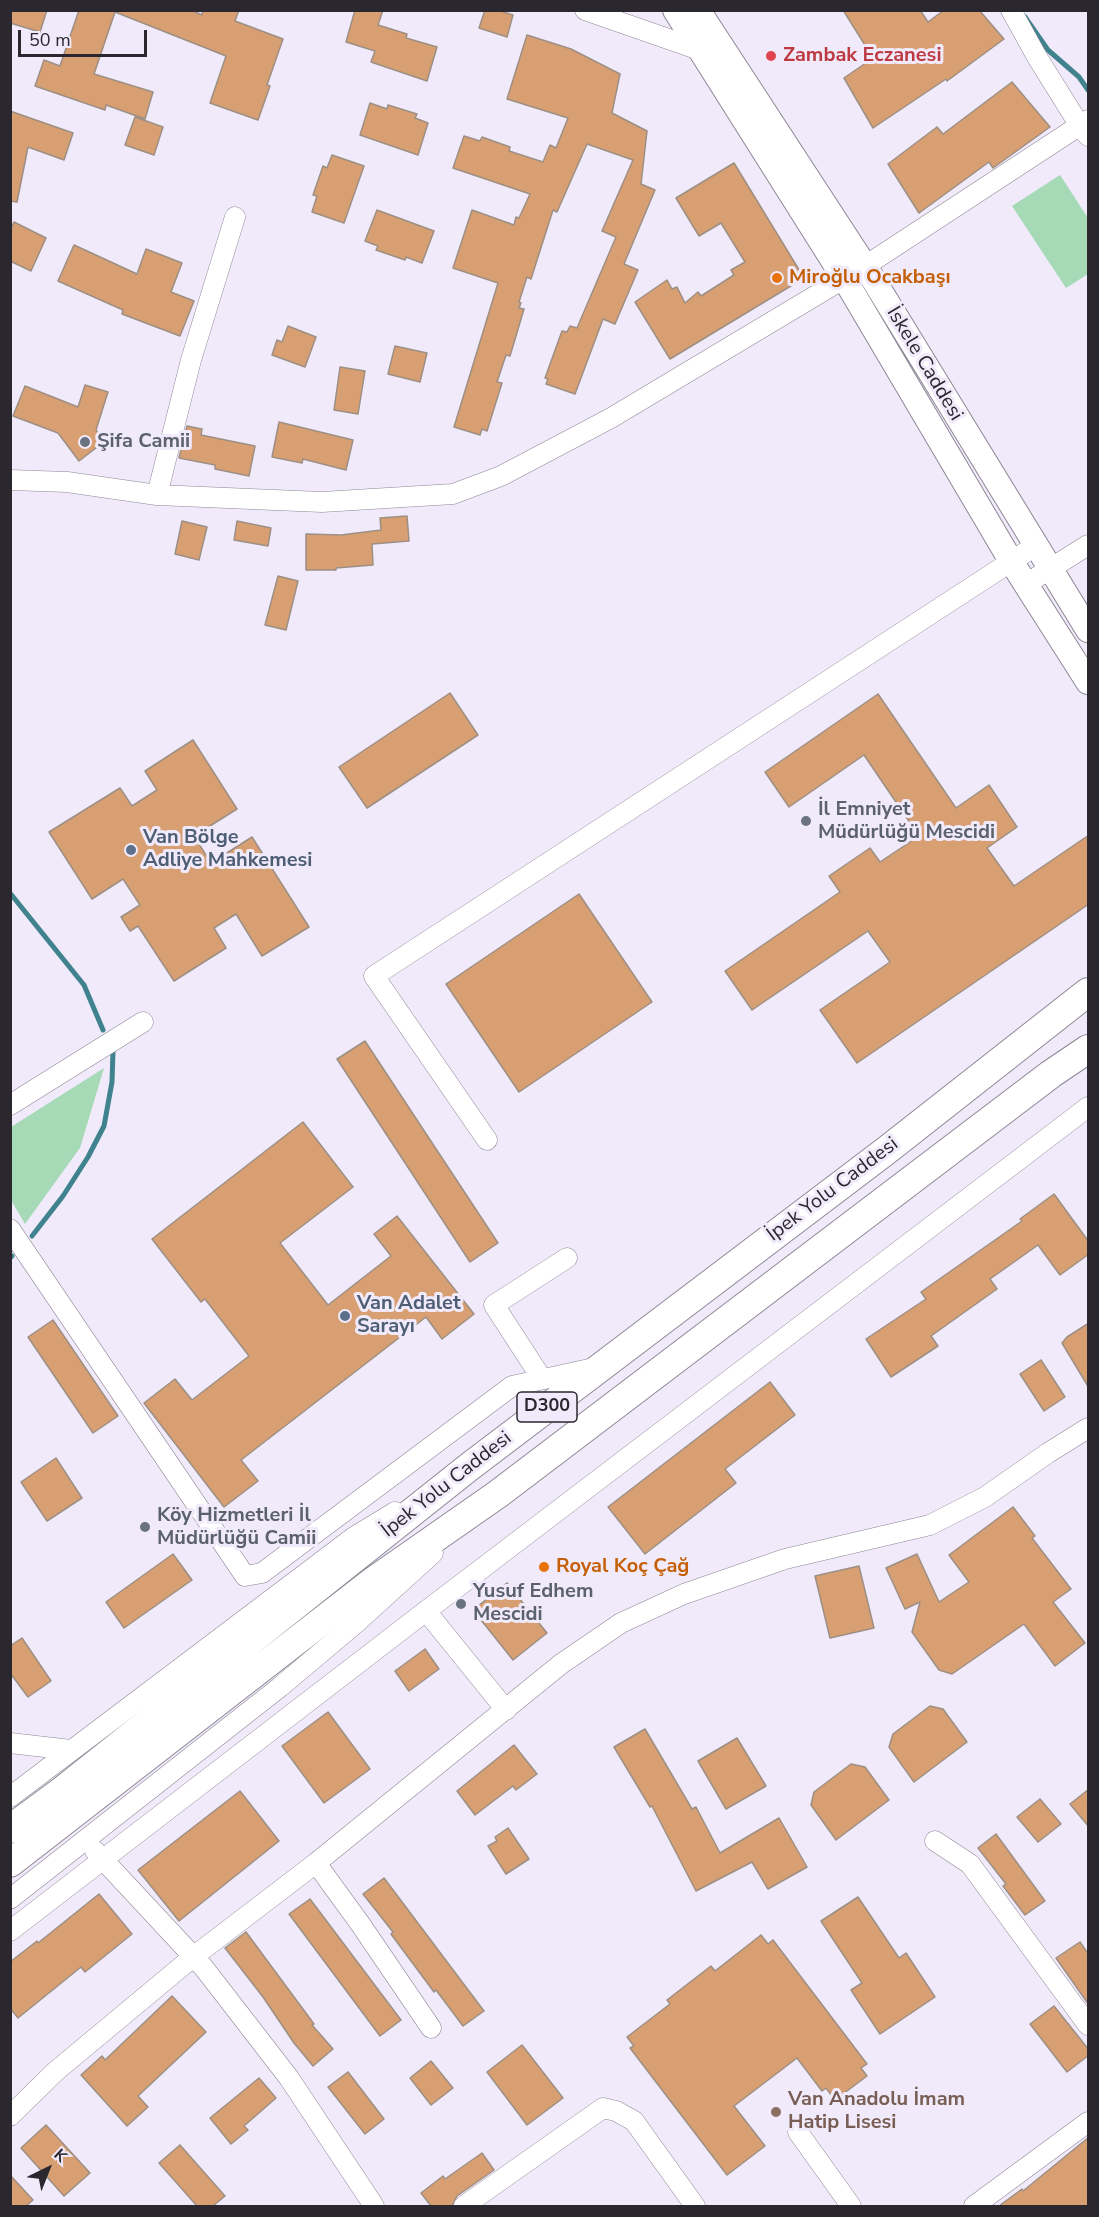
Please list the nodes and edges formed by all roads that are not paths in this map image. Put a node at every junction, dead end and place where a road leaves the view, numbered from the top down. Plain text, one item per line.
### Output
1 (585, 10) edge
2 (675, 10) edge
3 (698, 10) edge
4 (1011, 10) edge
5 (708, 45) junction
6 (1086, 127) edge
7 (235, 217) dead end
8 (865, 266) junction
9 (844, 278) junction
10 (10, 480) edge
11 (157, 495) junction
12 (1089, 545) edge
13 (1035, 546) junction
14 (1011, 561) junction
15 (1050, 569) junction
16 (1026, 584) junction
17 (1089, 630) edge
18 (1089, 682) edge
19 (1089, 992) edge
20 (143, 1022) dead end
21 (1089, 1048) edge
22 (10, 1105) edge
23 (1089, 1107) edge
24 (487, 1140) dead end
25 (10, 1229) edge
26 (567, 1258) dead end
27 (601, 1366) junction
28 (542, 1379) junction
29 (1089, 1428) edge
30 (469, 1467) junction
31 (498, 1494) junction
32 (426, 1611) junction
33 (506, 1710) junction
34 (10, 1743) edge
35 (71, 1750) junction
36 (10, 1797) edge
37 (10, 1829) edge
38 (86, 1841) junction
39 (935, 1841) dead end
40 (103, 1860) junction
41 (10, 1863) edge
42 (316, 1863) junction
43 (10, 1899) edge
44 (10, 1930) edge
45 (193, 1957) junction
46 (1089, 2025) edge
47 (431, 2028) dead end
48 (10, 2116) edge
49 (1089, 2122) edge
50 (798, 2132) dead end
51 (374, 2206) edge
52 (464, 2206) edge
53 (695, 2206) edge
54 (851, 2206) edge
55 (974, 2206) edge

1 - 5 street
2 - 5 main road
3 - 5 main road, İskele Caddesi
4 - 6 street
5 - 8 main road, İskele Caddesi
5 - 9 main road
6 - 8 street
7 - 11 street
8 - 9 street
8 - 13 main road, İskele Caddesi
9 - 11 street
9 - 14 main road
10 - 11 street
12 - 15 street
13 - 14 street
13 - 15 main road, İskele Caddesi
14 - 16 main road
14 - 24 street
15 - 16 street
15 - 17 main road, İskele Caddesi
16 - 18 main road
19 - 27 highway, İpek Yolu Caddesi / D300
20 - 22 street
21 - 31 highway, İpek Yolu Caddesi / D300
23 - 32 street
25 - 28 street
26 - 28 street
27 - 28 street
27 - 30 highway, İpek Yolu Caddesi / D300
29 - 33 street
30 - 35 street
30 - 37 highway, İpek Yolu Caddesi / D300
31 - 38 street
31 - 41 highway, İpek Yolu Caddesi / D300
32 - 33 street
32 - 40 street
33 - 42 street
34 - 35 street
35 - 36 street
38 - 40 street
38 - 43 street
39 - 46 street
40 - 44 street
40 - 45 street
42 - 45 street
42 - 47 street
45 - 48 street
45 - 51 street
49 - 55 street
50 - 54 street
52 - 53 street

